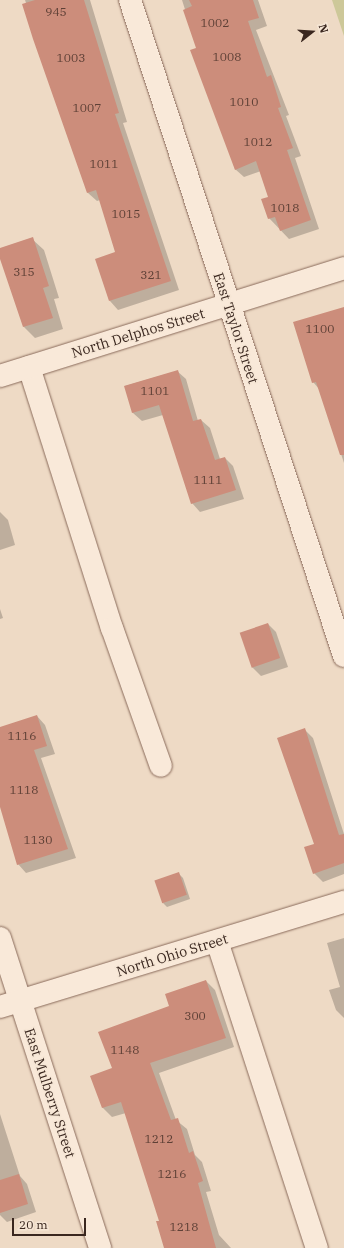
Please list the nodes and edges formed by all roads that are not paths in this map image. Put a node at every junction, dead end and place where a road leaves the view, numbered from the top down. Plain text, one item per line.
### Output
1 (130, 0) edge
2 (344, 268) edge
3 (228, 304) junction
4 (29, 367) junction
5 (0, 376) edge
6 (344, 656) edge
7 (161, 766) dead end
8 (344, 902) edge
9 (0, 938) edge
10 (217, 941) junction
11 (10, 1004) edge
12 (100, 1248) edge
13 (318, 1248) edge

1 - 3 street, East Taylor Street
2 - 3 street, North Delphos Street
3 - 4 street, North Delphos Street
3 - 6 street, East Taylor Street
4 - 5 street, North Delphos Street
4 - 7 street
8 - 10 street, North Ohio Street
9 - 11 street, East Mulberry Street
10 - 11 street, North Ohio Street
10 - 13 street
11 - 12 street, East Mulberry Street

